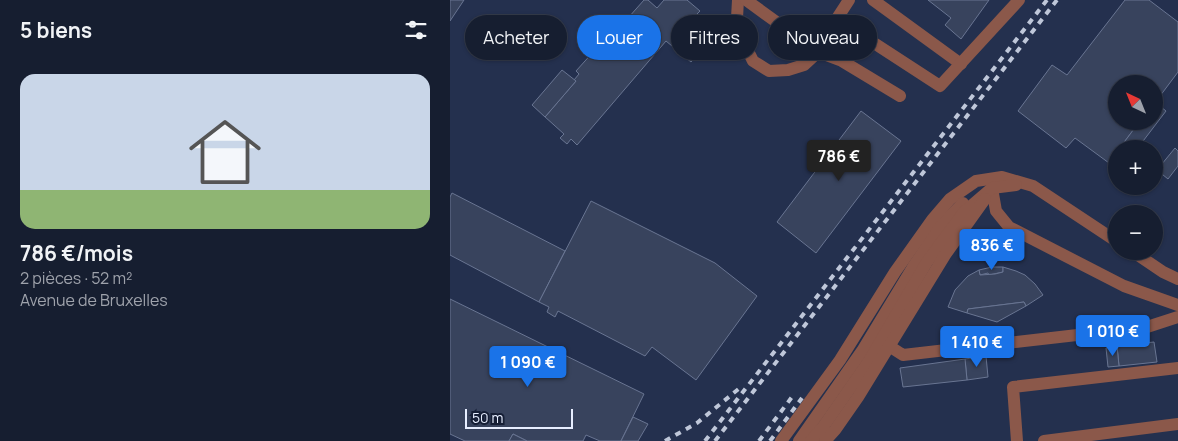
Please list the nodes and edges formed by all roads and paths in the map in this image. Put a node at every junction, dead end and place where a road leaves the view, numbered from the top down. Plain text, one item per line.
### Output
1 (738, 0) edge
2 (746, 0) edge
3 (849, 0) edge
4 (873, 0) edge
5 (1019, 0) edge
6 (840, 15) edge
7 (768, 16) edge
8 (877, 45) edge
9 (809, 60) edge
10 (839, 60) edge
11 (961, 64) junction
12 (900, 96) dead end
13 (1033, 186) junction
14 (992, 188) junction
15 (1108, 236) edge
16 (1145, 260) edge
17 (1178, 279) edge
18 (1178, 305) edge
19 (1178, 317) edge
20 (889, 346) junction
21 (1178, 368) edge
22 (1178, 424) edge
23 (781, 441) edge
24 (799, 441) edge
25 (811, 441) edge
26 (825, 441) edge
27 (1017, 441) edge
28 (1044, 441) edge

1 - 9 street
2 - 7 street
3 - 6 street
4 - 11 street
5 - 11 street
8 - 11 street
10 - 12 street
13 - 14 street
13 - 15 street
13 - 23 street
14 - 18 street
14 - 20 street
14 - 24 street
14 - 25 street
16 - 17 street
19 - 20 street
20 - 26 street
21 - 27 street
22 - 28 street

